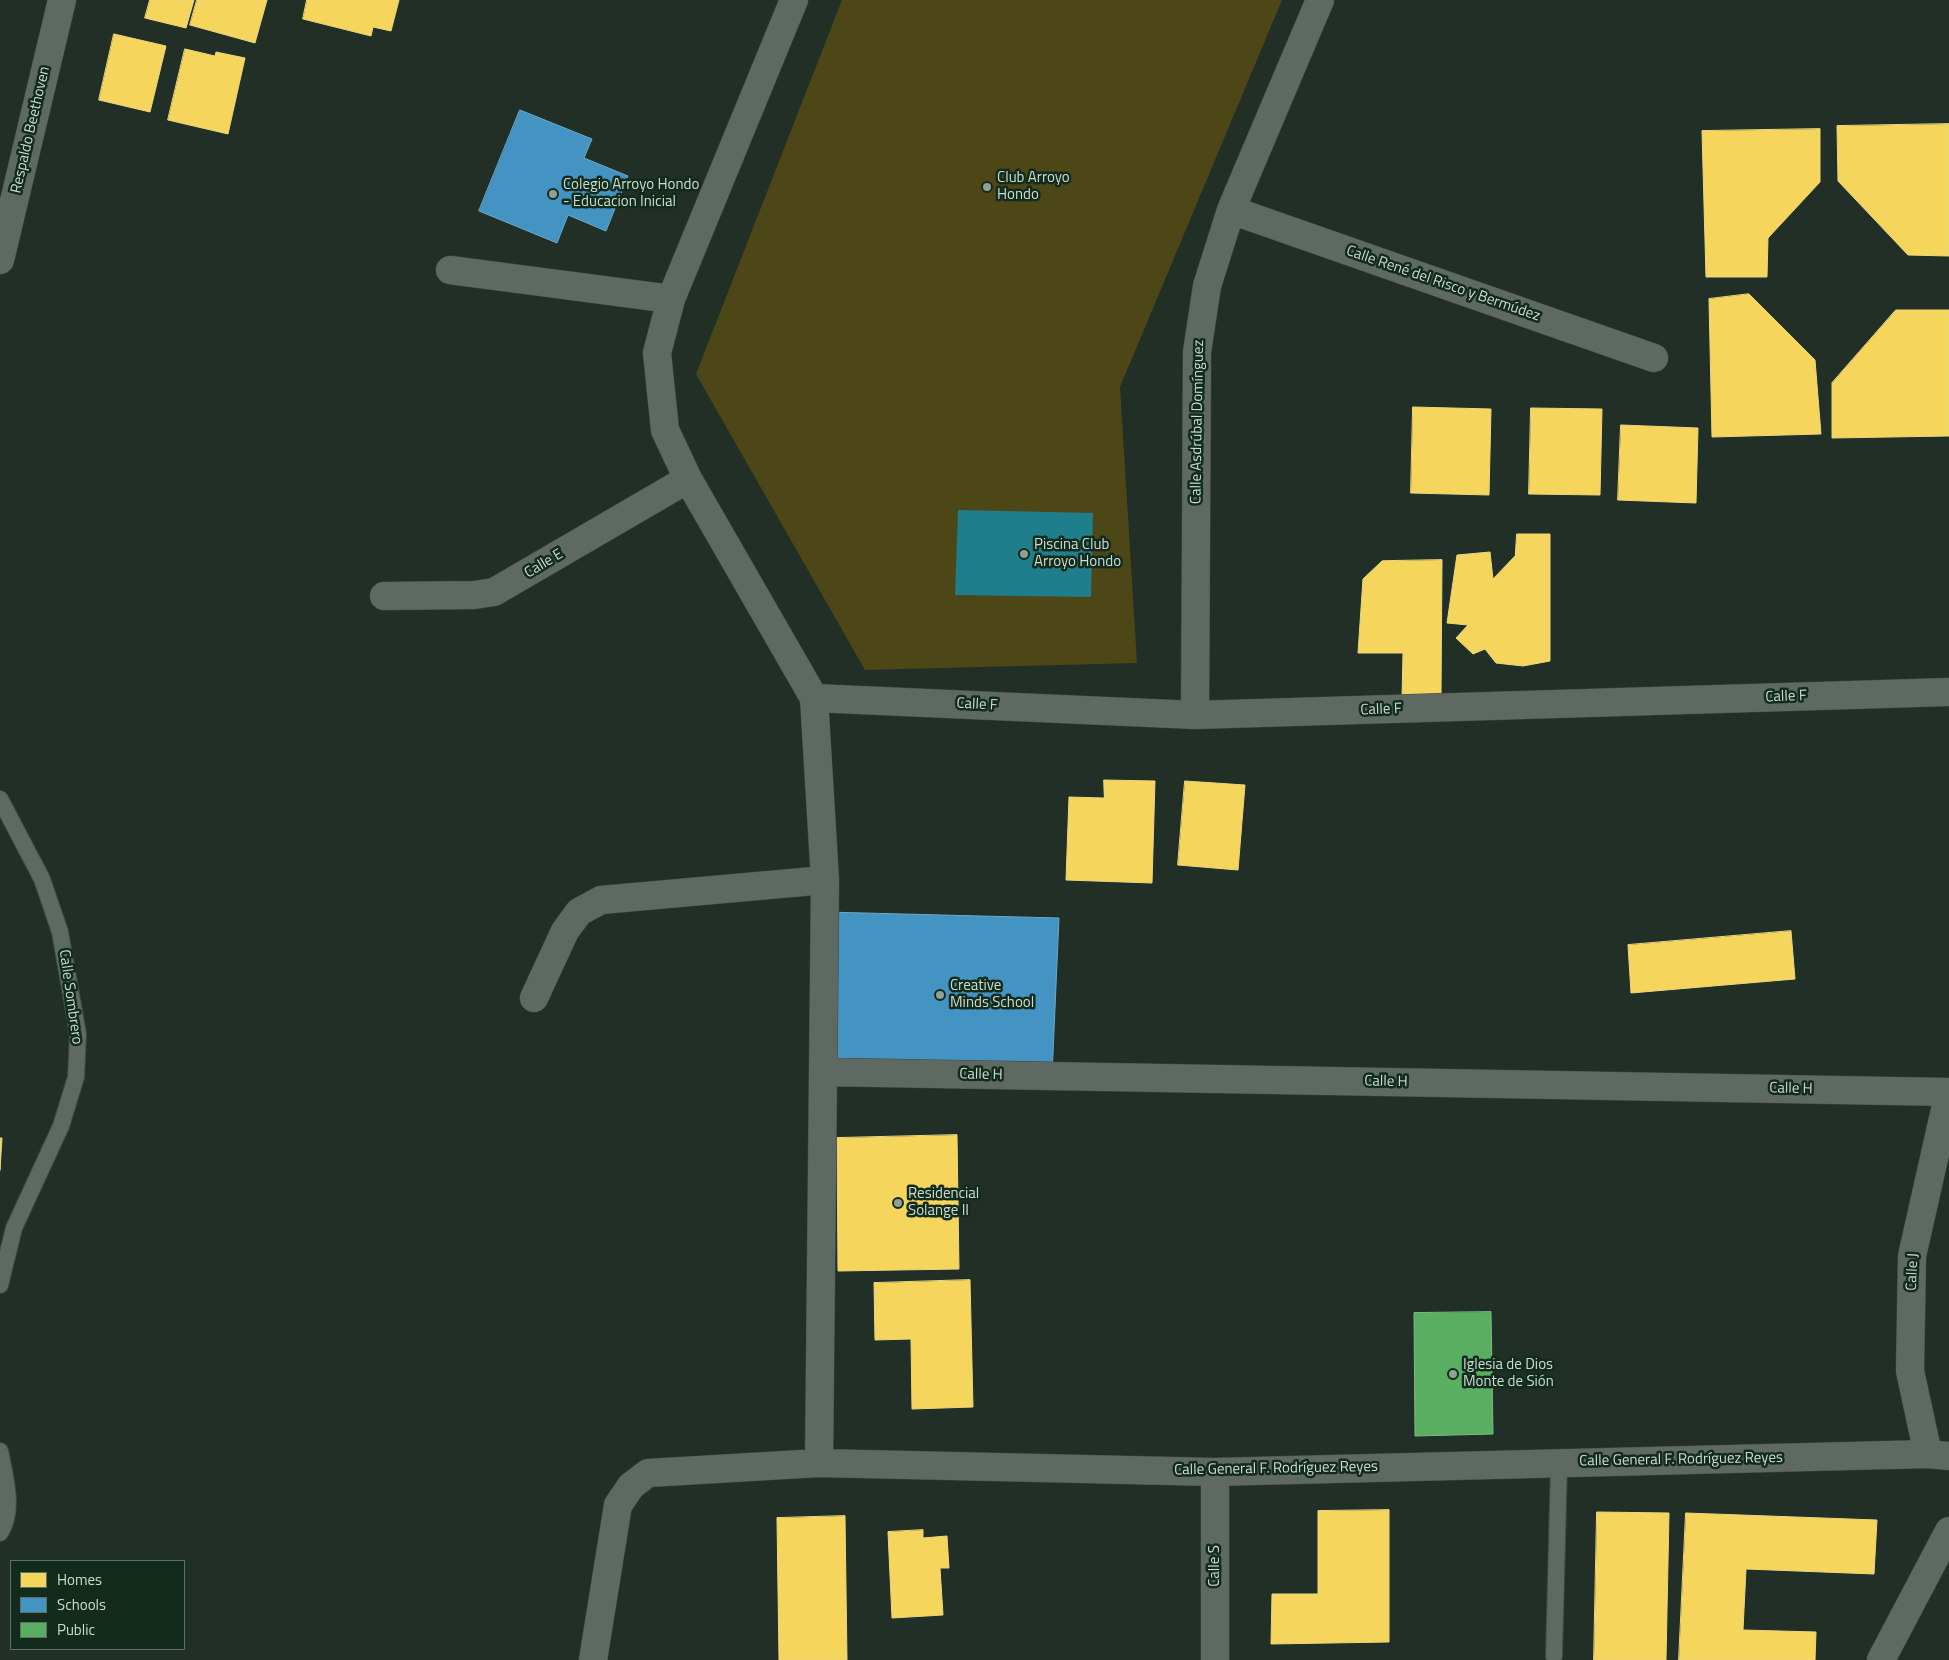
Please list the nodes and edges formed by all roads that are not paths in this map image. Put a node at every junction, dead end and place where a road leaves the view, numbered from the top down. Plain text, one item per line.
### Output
1 (62, 0) edge
2 (794, 0) edge
3 (1320, 0) edge
4 (1231, 210) junction
5 (0, 260) edge
6 (450, 270) dead end
7 (671, 299) junction
8 (1654, 358) dead end
9 (688, 479) junction
10 (384, 596) dead end
11 (1949, 692) edge
12 (814, 698) junction
13 (1195, 716) junction
14 (0, 799) edge
15 (825, 880) junction
16 (534, 998) dead end
17 (823, 1072) junction
18 (1949, 1092) edge
19 (0, 1285) edge
20 (0, 1451) edge
21 (1938, 1455) edge
22 (819, 1463) junction
23 (1559, 1463) junction
24 (1215, 1472) junction
25 (1949, 1531) edge
26 (0, 1534) edge
27 (1554, 1656) dead end
28 (593, 1660) edge
29 (1215, 1660) edge
30 (1881, 1660) edge

1 - 5 street, Respaldo Beethoven
2 - 7 street
3 - 4 street, Calle Asdrúbal Domínguez
4 - 8 street, Calle René del Risco y Bermúdez
4 - 13 street, Calle Asdrúbal Domínguez
6 - 7 street
7 - 9 street
9 - 10 street, Calle E
9 - 12 street
11 - 13 street, Calle F
12 - 13 street, Calle F
12 - 15 street
14 - 19 lane, Calle Sombrero
15 - 16 street
15 - 17 street
17 - 18 street, Calle H
17 - 22 street
18 - 21 street, Calle J
20 - 26 lane
21 - 23 street, Calle General F. Rodríguez Reyes
22 - 24 street, Calle General F. Rodríguez Reyes
22 - 28 street, Calle General F. Rodríguez Reyes
23 - 24 street, Calle General F. Rodríguez Reyes
23 - 27 lane
24 - 29 street, Calle S
25 - 30 street

